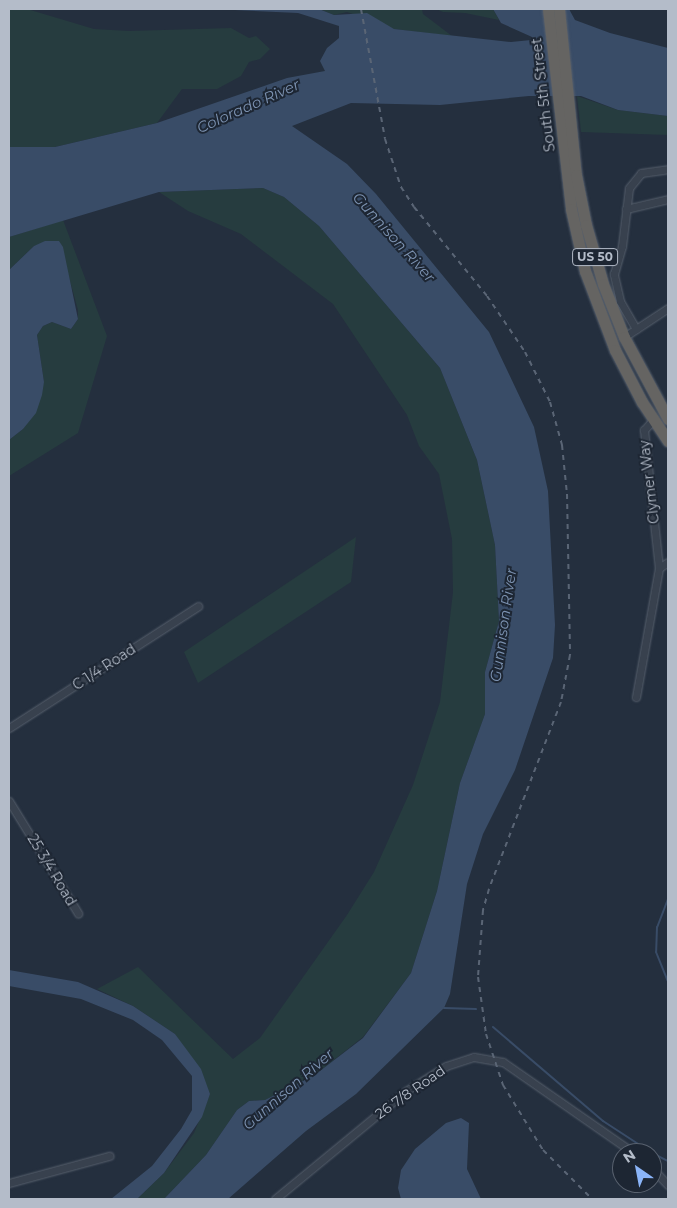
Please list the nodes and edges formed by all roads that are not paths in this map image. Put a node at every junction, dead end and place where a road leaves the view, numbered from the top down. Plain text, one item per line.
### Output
1 (548, 9) edge
2 (559, 9) edge
3 (566, 130) junction
4 (668, 169) edge
5 (572, 176) junction
6 (668, 199) edge
7 (626, 208) junction
8 (571, 210) junction
9 (668, 308) edge
10 (636, 329) junction
11 (624, 337) junction
12 (615, 350) junction
13 (654, 419) junction
14 (668, 419) edge
15 (668, 424) edge
16 (667, 438) edge
17 (668, 562) edge
18 (659, 568) junction
19 (198, 606) dead end
20 (636, 698) dead end
21 (9, 728) edge
22 (9, 801) edge
23 (78, 913) dead end
24 (620, 1143) edge
25 (109, 1156) dead end
26 (9, 1183) edge
27 (275, 1199) edge

1 - 3 highway, South 5th Street / US 50
2 - 3 highway, South 5th Street / US 50
3 - 5 highway, South 5th Street / US 50
4 - 7 street
5 - 8 highway, US 50
5 - 11 highway, US 50
6 - 7 street
7 - 10 street
8 - 11 highway
8 - 12 highway, US 50
9 - 10 street
10 - 11 street
11 - 14 highway, US 50
12 - 13 highway, US 50
12 - 15 highway
13 - 16 highway, US 50
13 - 18 street, Clymer Way
17 - 18 street
18 - 20 street, Clymer Way
19 - 21 street, C 1/4 Road
22 - 23 street, 25 3/4 Road
24 - 27 street, 26 7/8 Road
25 - 26 street

